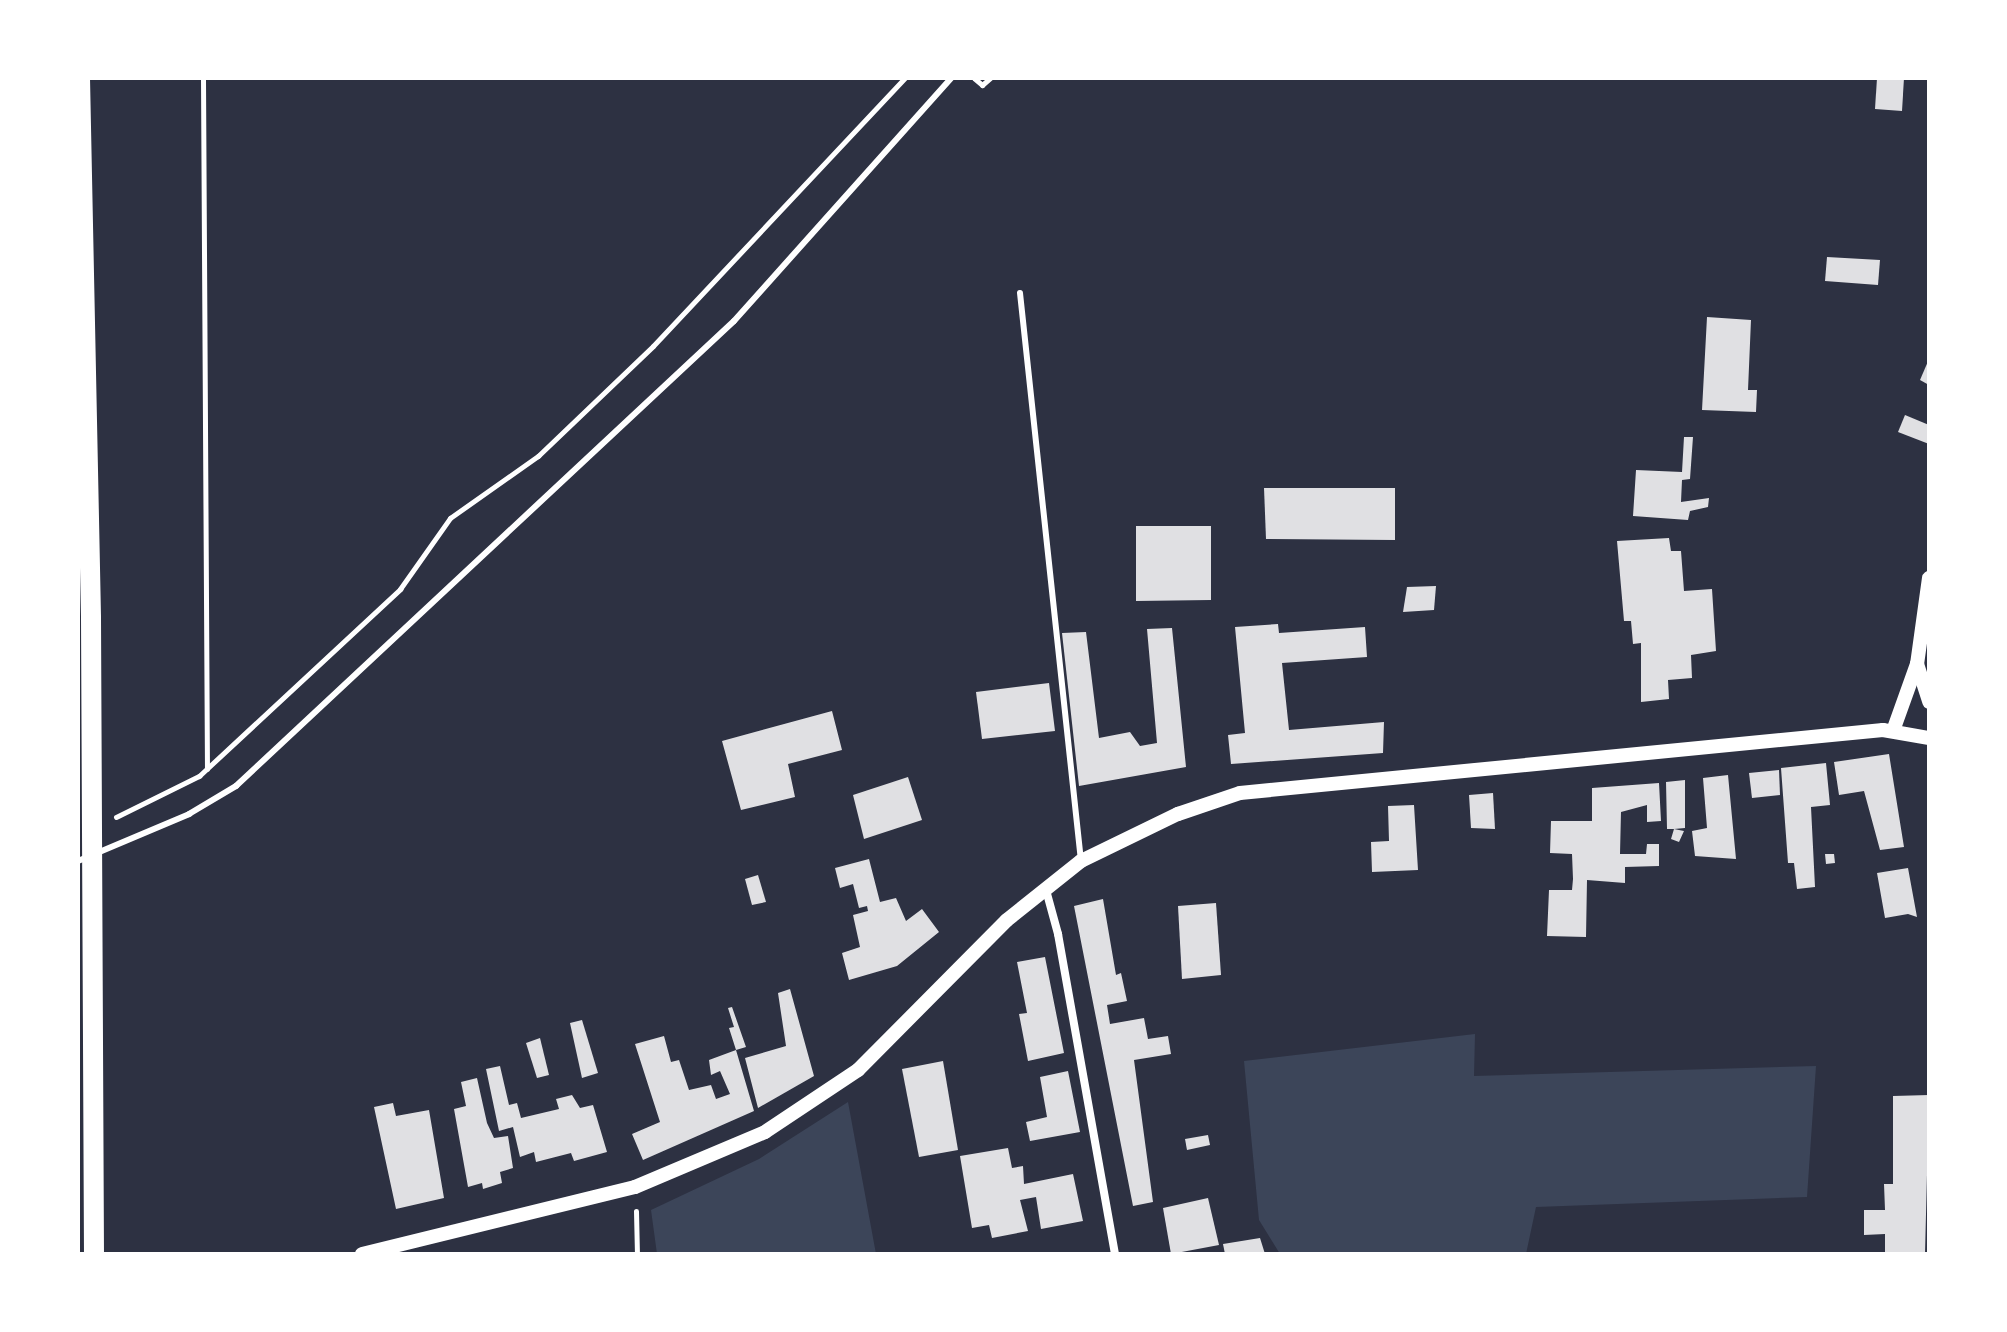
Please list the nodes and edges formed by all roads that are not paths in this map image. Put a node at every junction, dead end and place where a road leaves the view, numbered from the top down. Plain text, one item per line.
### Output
1 (80, 78) edge
2 (951, 78) edge
3 (1020, 293) dead end
4 (1929, 578) edge
5 (1917, 664) junction
6 (1929, 702) edge
7 (1893, 731) junction
8 (1929, 738) edge
9 (78, 861) edge
10 (1081, 861) junction
11 (1046, 890) junction
12 (94, 1254) edge
13 (362, 1254) edge
14 (1115, 1254) edge

1 - 12 main road
2 - 9 lane
3 - 10 lane
4 - 5 street
5 - 6 street
5 - 7 street
7 - 8 street
7 - 10 street
10 - 11 street
11 - 13 street
11 - 14 street

